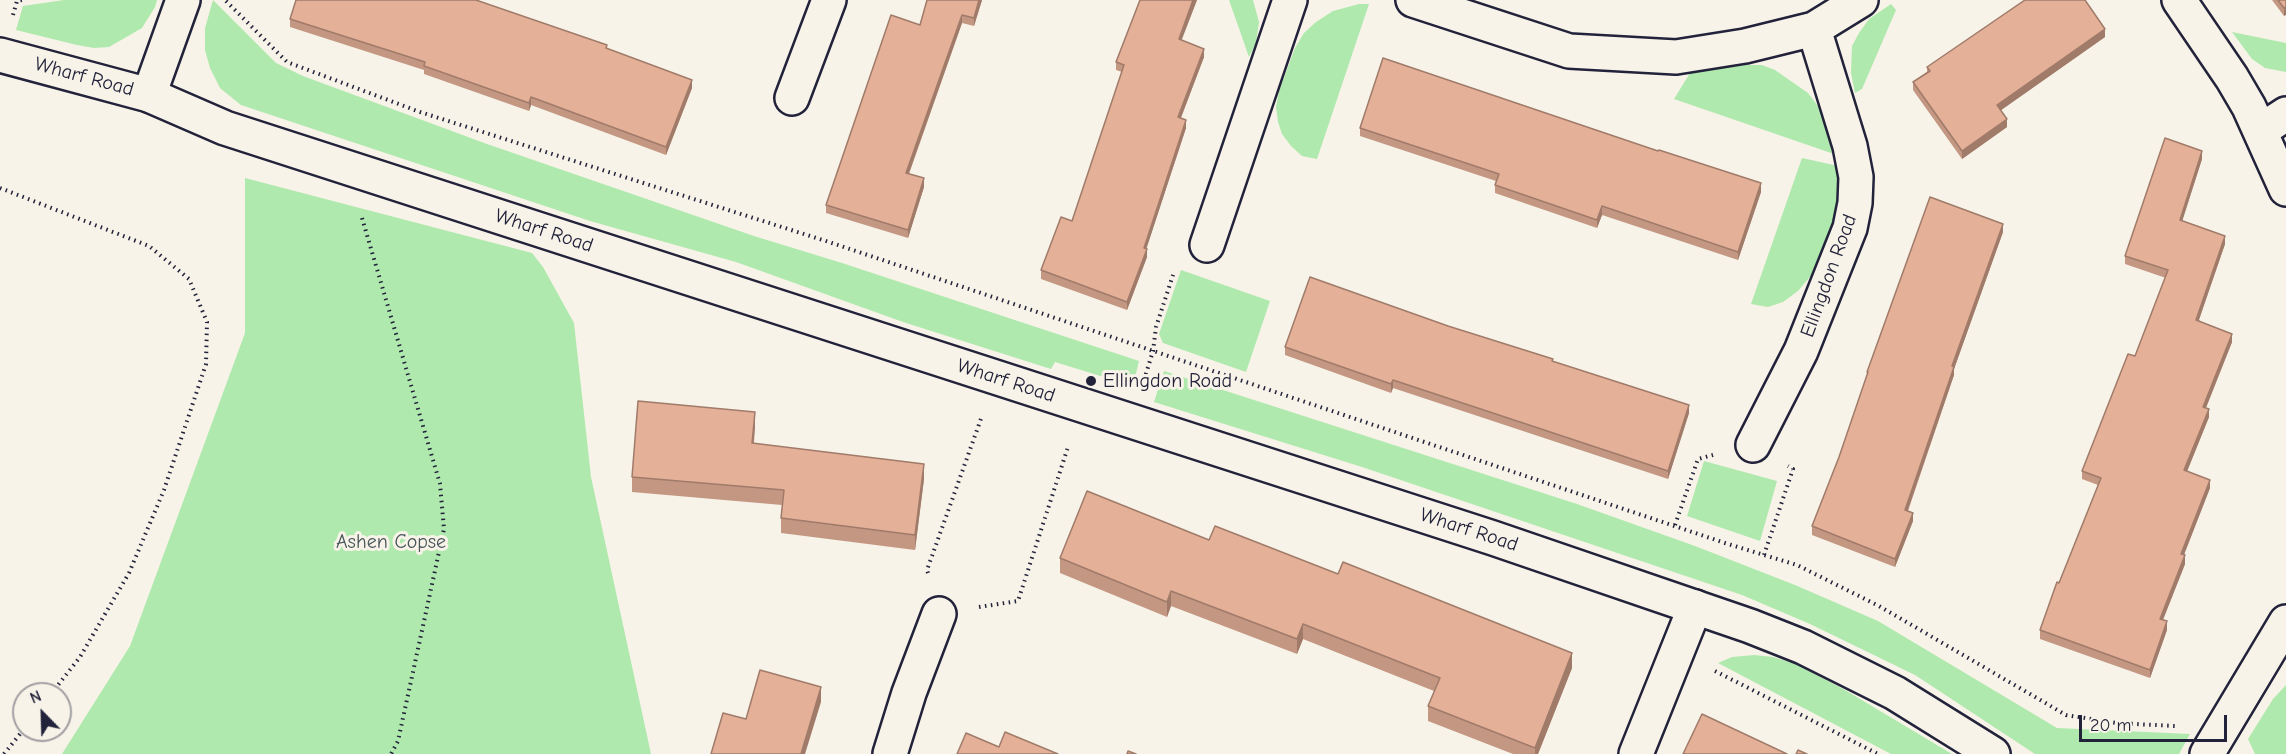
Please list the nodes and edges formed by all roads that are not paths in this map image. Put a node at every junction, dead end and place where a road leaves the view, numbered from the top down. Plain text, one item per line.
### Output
1 (183, 0) edge
2 (829, 0) edge
3 (1290, 0) edge
4 (1413, 0) edge
5 (1861, 0) edge
6 (2179, 0) edge
7 (1814, 29) junction
8 (0, 55) edge
9 (149, 95) junction
10 (792, 98) dead end
11 (2273, 123) edge
12 (2286, 189) edge
13 (1207, 245) road end
14 (1753, 445) road end
15 (1695, 607) junction
16 (939, 614) road end
17 (2286, 622) edge
18 (2214, 741) edge
19 (890, 754) edge
20 (1636, 754) edge
21 (1993, 754) edge

1 - 9 main road
2 - 10 main road
3 - 13 main road
4 - 7 main road
5 - 7 main road
6 - 11 main road
7 - 14 main road, Ellingdon Road
8 - 9 main road, Wharf Road
9 - 15 main road, Wharf Road
11 - 12 main road
15 - 20 main road
15 - 21 main road, Wharf Road
16 - 19 main road
17 - 18 main road

